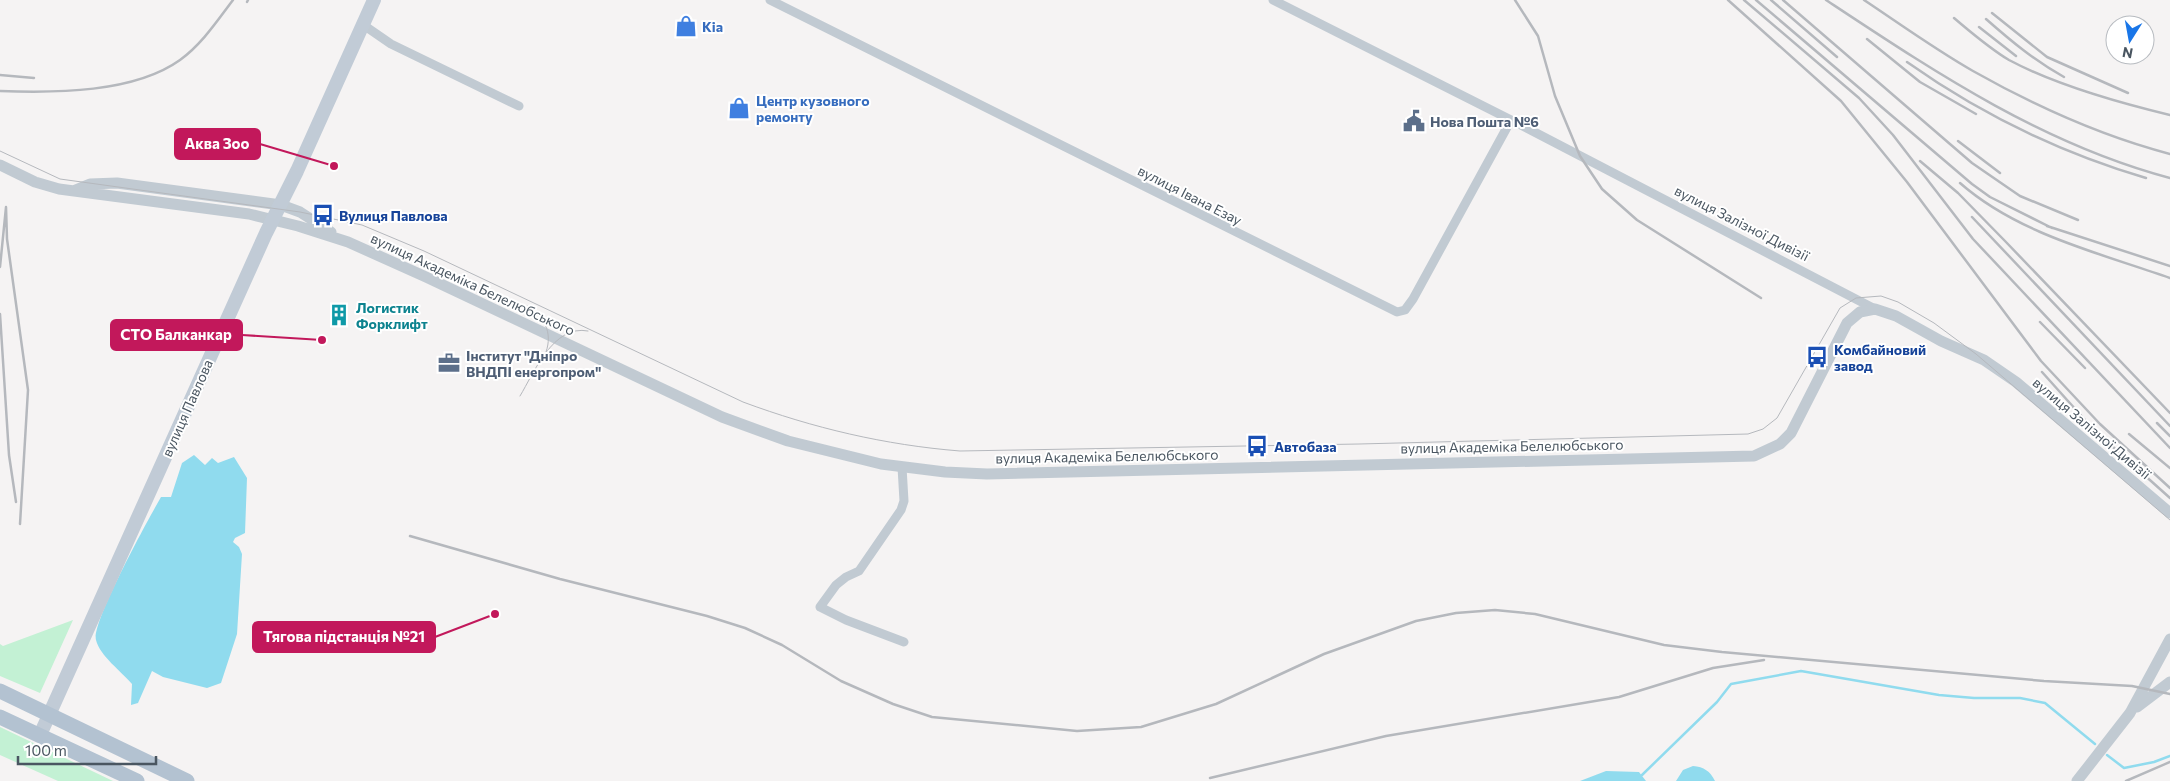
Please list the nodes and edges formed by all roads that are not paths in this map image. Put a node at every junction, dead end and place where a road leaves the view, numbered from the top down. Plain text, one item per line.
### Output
1 (374, 0) edge
2 (770, 0) edge
3 (1273, 0) edge
4 (362, 24) junction
5 (519, 106) dead end
6 (1511, 120) junction
7 (0, 165) edge
8 (71, 191) junction
9 (281, 205) junction
10 (273, 218) junction
11 (348, 242) junction
12 (1875, 309) junction
13 (902, 467) junction
14 (2170, 514) edge
15 (2170, 639) edge
16 (904, 642) dead end
17 (2170, 682) edge
18 (0, 691) edge
19 (2130, 713) junction
20 (49, 714) junction
21 (0, 717) edge
22 (40, 735) junction
23 (137, 781) edge
24 (187, 781) edge
25 (2076, 781) edge

1 - 4 main road, вулиця Павлова
2 - 6 street, вулиця Івана Езау
3 - 6 street, вулиця Залізної Дивізії
4 - 5 street
4 - 9 main road, вулиця Павлова
6 - 12 street, вулиця Залізної Дивізії
7 - 8 street, вулиця Академіка Белелюбського
8 - 9 street, вулиця Академіка Белелюбського
8 - 10 street, вулиця Академіка Белелюбського
9 - 10 main road, вулиця Павлова
9 - 11 street, вулиця Академіка Белелюбського
10 - 11 street, вулиця Академіка Белелюбського
10 - 20 main road, вулиця Павлова
11 - 13 street, вулиця Академіка Белелюбського
12 - 13 street, вулиця Академіка Белелюбського
12 - 14 street, вулиця Залізної Дивізії
13 - 16 street
15 - 19 street
17 - 19 street
18 - 20 main road
19 - 25 street
20 - 22 main road, вулиця Павлова
20 - 24 main road
21 - 22 main road
22 - 23 main road

